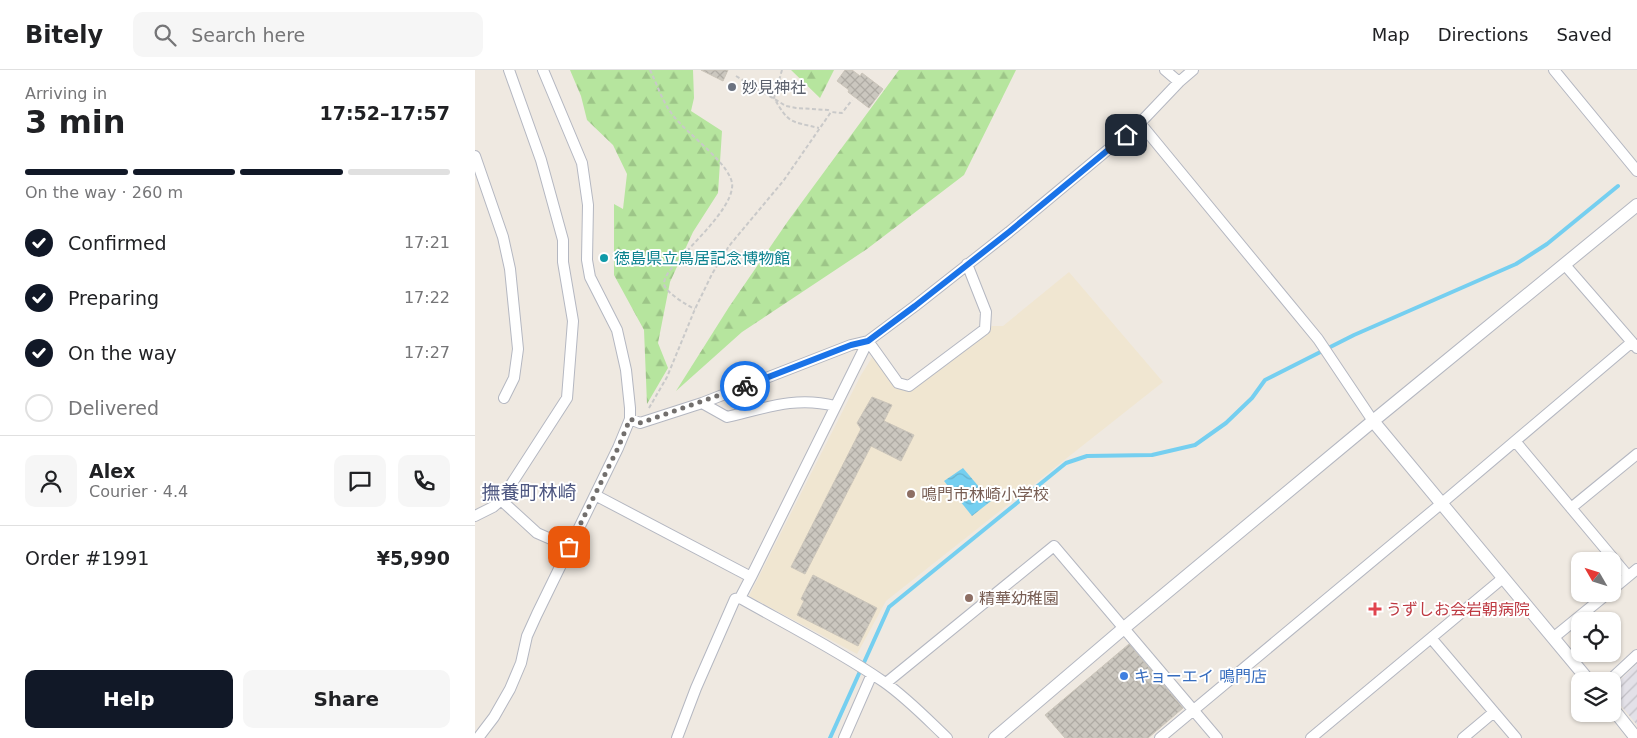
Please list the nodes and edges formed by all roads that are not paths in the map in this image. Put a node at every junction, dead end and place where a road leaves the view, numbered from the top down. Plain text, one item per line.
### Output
1 (509, 70) edge
2 (543, 70) edge
3 (1165, 70) edge
4 (1193, 70) edge
5 (1554, 70) edge
6 (1179, 82) junction
7 (1140, 123) junction
8 (475, 156) edge
9 (1637, 171) edge
10 (1637, 205) edge
11 (967, 264) junction
12 (1565, 265) junction
13 (868, 341) junction
14 (1634, 345) edge
15 (504, 398) dead end
16 (702, 403) junction
17 (835, 406) junction
18 (630, 419) junction
19 (1373, 421) junction
20 (1515, 441) junction
21 (1637, 454) edge
22 (595, 495) junction
23 (501, 500) junction
24 (1442, 503) junction
25 (1571, 508) junction
26 (475, 516) edge
27 (569, 547) junction
28 (1637, 569) edge
29 (1628, 576) junction
30 (751, 577) junction
31 (1503, 578) junction
32 (1621, 582) edge
33 (740, 598) junction
34 (1597, 602) edge
35 (1124, 628) junction
36 (1431, 638) junction
37 (1553, 638) junction
38 (1637, 655) edge
39 (1581, 672) edge
40 (1619, 672) edge
41 (870, 673) junction
42 (885, 683) junction
43 (1193, 710) junction
44 (1494, 712) junction
45 (1621, 722) edge
46 (1631, 736) edge
47 (478, 738) edge
48 (677, 738) edge
49 (844, 738) edge
50 (947, 738) edge
51 (995, 738) edge
52 (1160, 738) edge
53 (1217, 738) edge
54 (1311, 738) edge
55 (1463, 738) edge
56 (1516, 738) edge

1 - 23 street
2 - 18 street
3 - 6 street
4 - 6 street
5 - 9 street
6 - 7 street
7 - 11 street
7 - 19 street
8 - 15 street
10 - 12 street
11 - 13 street
11 - 13 street
12 - 14 street
12 - 19 street
13 - 16 street
13 - 17 street
14 - 20 street
16 - 17 street
16 - 18 street
17 - 30 street
18 - 22 street
19 - 24 street
19 - 35 street
20 - 24 street
20 - 25 street
21 - 25 street
22 - 27 street
22 - 30 street
23 - 26 street
23 - 27 street
24 - 31 street
24 - 43 street
25 - 29 street
27 - 47 street
28 - 29 street
29 - 32 street
30 - 33 street
31 - 36 street
31 - 37 street
33 - 41 street
33 - 48 street
34 - 37 street
35 - 42 street
35 - 43 street
35 - 51 street
36 - 44 street
36 - 54 street
37 - 39 street
38 - 40 street
41 - 42 street
41 - 49 street
42 - 50 street
43 - 52 street
43 - 53 street
44 - 55 street
44 - 56 street
45 - 46 street

